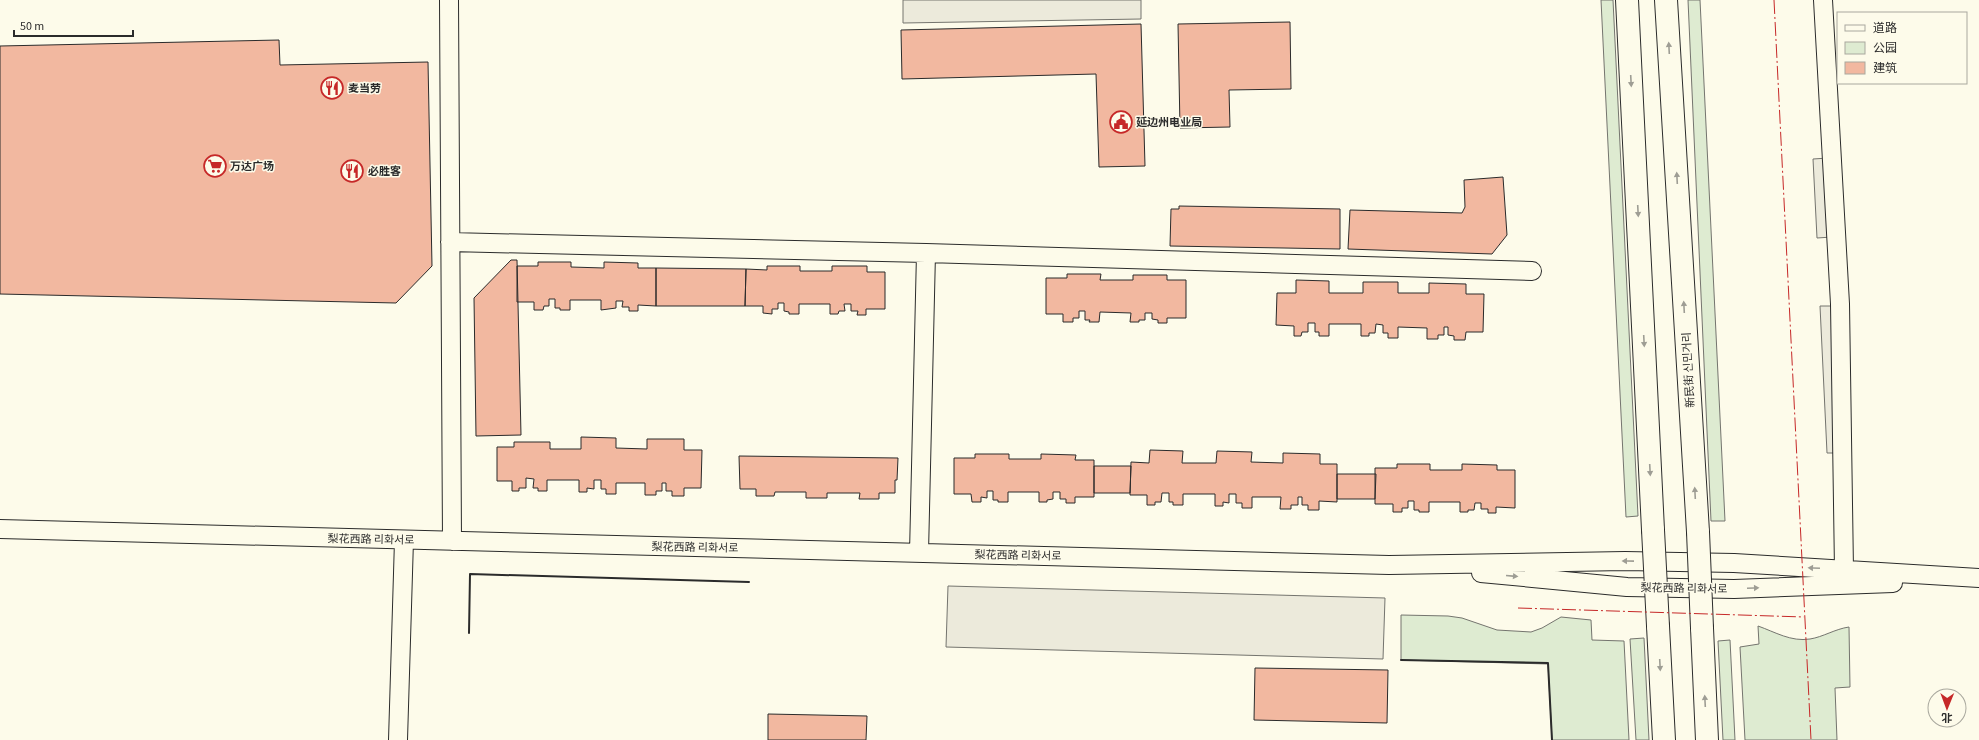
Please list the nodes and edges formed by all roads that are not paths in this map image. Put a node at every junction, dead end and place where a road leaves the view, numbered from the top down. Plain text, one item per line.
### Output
1 (449, 0) edge
2 (1627, 0) edge
3 (1666, 0) edge
4 (1823, 0) edge
5 (450, 242) junction
6 (926, 253) junction
7 (1532, 270) dead end
8 (0, 529) edge
9 (404, 540) junction
10 (452, 541) junction
11 (919, 553) junction
12 (1389, 565) junction
13 (1844, 570) junction
14 (1979, 579) edge
15 (398, 740) edge
16 (1664, 740) edge
17 (1707, 740) edge

1 - 5 street
2 -> 16 highway, bridge
17 -> 3 highway, 新民街 신민거리, bridge
4 - 13 street
5 - 6 street
5 - 10 street
6 - 7 street
6 - 11 street
8 - 9 street, 梨花西路 리화서로
9 - 10 street, 梨花西路 리화서로
9 - 15 street
10 - 11 street, 梨花西路 리화서로
11 - 12 street, 梨花西路 리화서로
13 -> 12 street, 梨花西路 리화서로
12 -> 14 street, 梨花西路 리화서로
13 - 14 street, 梨花西路 리화서로

